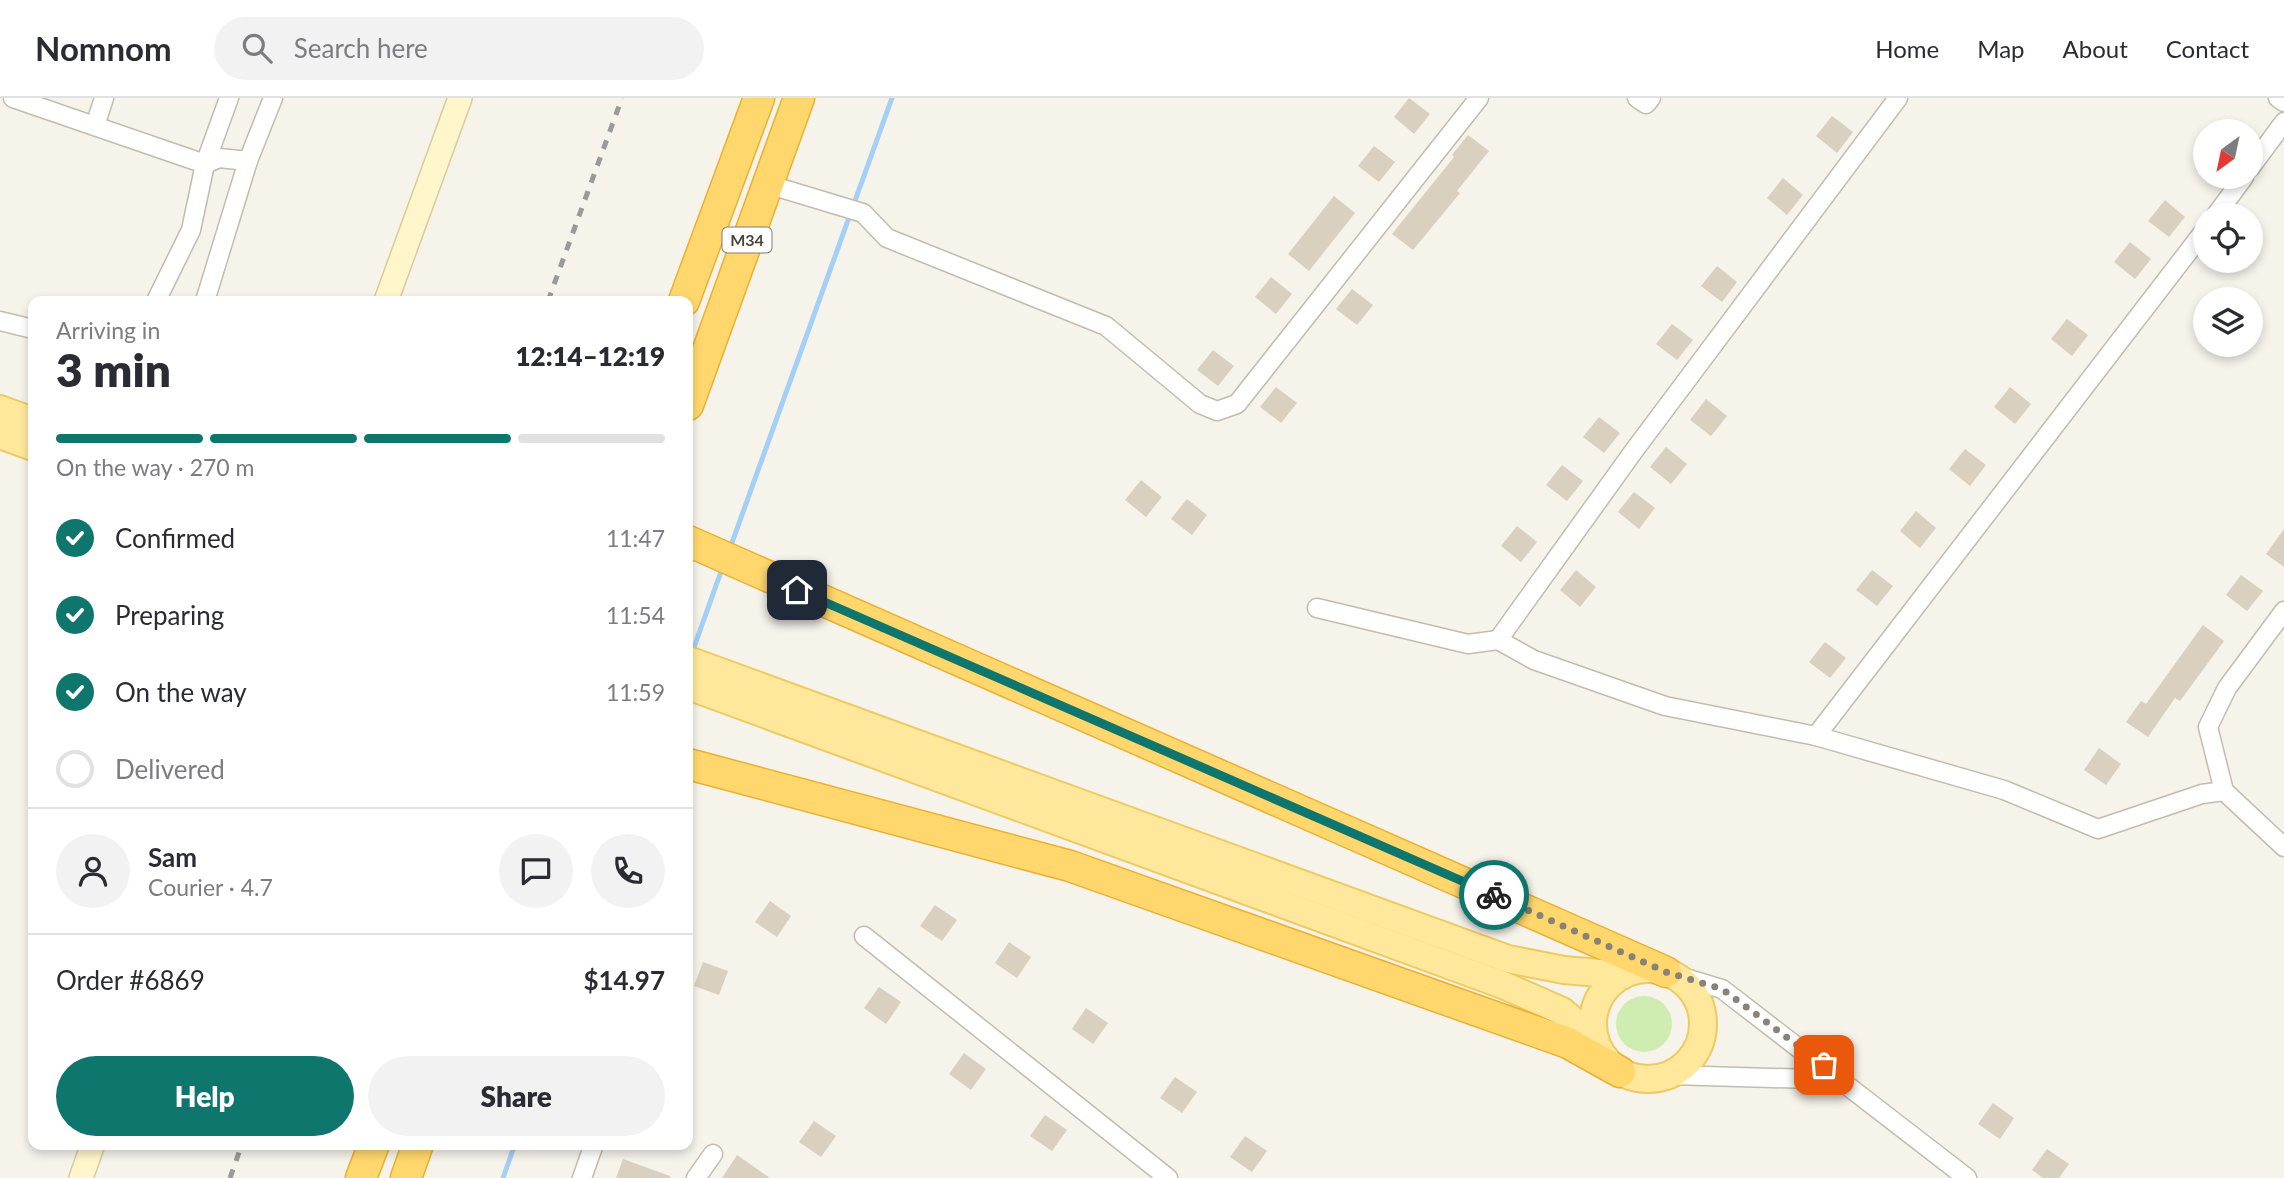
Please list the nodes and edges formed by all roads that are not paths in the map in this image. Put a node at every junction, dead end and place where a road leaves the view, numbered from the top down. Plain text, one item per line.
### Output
1 (13, 98) edge
2 (104, 98) edge
3 (229, 98) edge
4 (273, 98) edge
5 (460, 98) edge
6 (759, 98) edge
7 (799, 98) edge
8 (1479, 98) edge
9 (1637, 98) edge
10 (1651, 98) edge
11 (1898, 98) edge
12 (2278, 98) edge
13 (2284, 102) edge
14 (2284, 122) edge
15 (95, 127) junction
16 (2263, 150) edge
17 (248, 162) junction
18 (205, 164) junction
19 (767, 184) junction
20 (2193, 246) edge
21 (158, 296) edge
22 (207, 296) edge
23 (388, 296) edge
24 (686, 296) edge
25 (0, 321) edge
26 (28, 328) edge
27 (693, 390) edge
28 (0, 409) edge
29 (28, 419) edge
30 (0, 435) edge
31 (28, 445) edge
32 (696, 545) edge
33 (1317, 608) dead end
34 (2284, 611) edge
35 (1498, 640) junction
36 (693, 663) edge
37 (693, 687) edge
38 (765, 701) junction
39 (1816, 736) junction
40 (693, 765) edge
41 (2224, 791) junction
42 (2284, 847) edge
43 (864, 936) dead end
44 (1666, 972) junction
45 (1623, 975) junction
46 (1595, 1039) junction
47 (1620, 1072) junction
48 (1671, 1075) junction
49 (1844, 1080) junction
50 (91, 1150) edge
51 (372, 1150) edge
52 (416, 1150) edge
53 (592, 1150) edge
54 (713, 1154) dead end
55 (81, 1178) edge
56 (361, 1178) edge
57 (406, 1178) edge
58 (582, 1178) edge
59 (696, 1178) edge
60 (1168, 1178) edge
61 (1967, 1178) edge

1 - 15 street
2 - 15 street
3 - 18 street
4 - 17 street
5 - 23 street
6 - 24 highway, M34
7 - 19 highway, M34
8 - 19 street
9 - 10 street
11 - 35 street
12 - 13 street
14 - 16 street
15 - 18 street
17 - 18 street
17 - 22 street
18 - 21 street
19 - 27 highway, M34
20 - 39 street
25 - 26 street
28 - 29 main road
30 - 31 main road
32 - 44 highway
33 - 35 street
34 - 41 street
35 - 39 street
36 - 38 main road
37 - 38 main road
38 - 45 main road
38 - 46 main road
39 - 41 street
40 - 47 highway
41 - 42 street
43 - 60 street
44 - 45 main road
44 - 48 main road
44 - 49 street
45 - 46 main road
46 - 47 main road
47 - 48 main road
48 - 49 street
49 - 61 street
50 - 55 street
51 - 56 highway
52 - 57 highway
53 - 58 street
54 - 59 street

